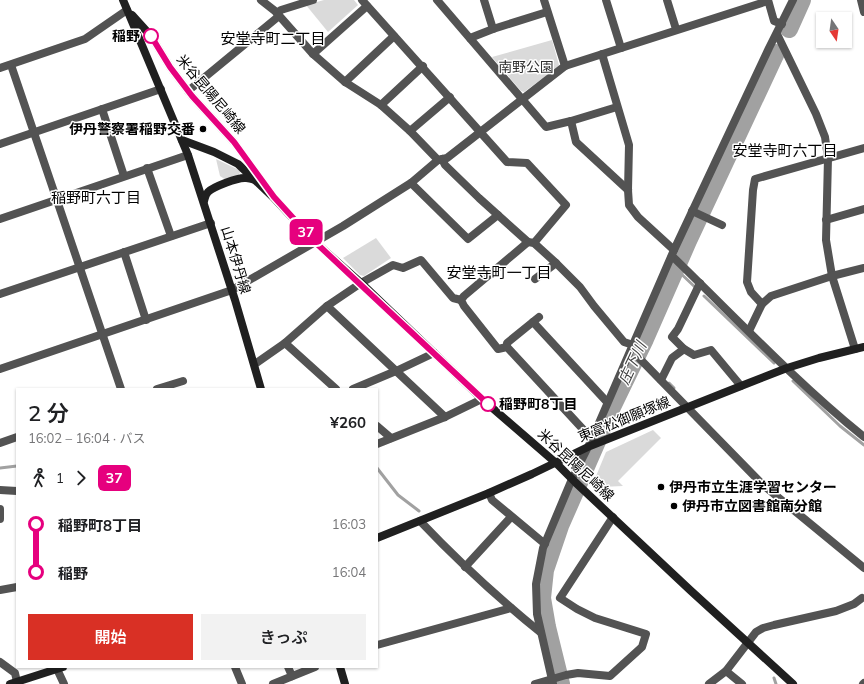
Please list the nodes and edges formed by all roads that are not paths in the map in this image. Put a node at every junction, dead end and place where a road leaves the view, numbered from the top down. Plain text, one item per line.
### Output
1 (123, 0) edge
2 (261, 0) edge
3 (313, 0) edge
4 (437, 0) edge
5 (484, 0) edge
6 (544, 0) edge
7 (606, 0) edge
8 (666, 0) edge
9 (768, 0) edge
10 (793, 0) edge
11 (861, 0) edge
12 (365, 3) edge
13 (127, 10) junction
14 (547, 12) junction
15 (864, 12) edge
16 (278, 14) junction
17 (782, 24) junction
18 (493, 29) junction
19 (676, 29) junction
20 (777, 34) junction
21 (394, 36) junction
22 (470, 38) junction
23 (621, 48) junction
24 (313, 54) junction
25 (602, 54) junction
26 (11, 65) junction
27 (423, 66) junction
28 (565, 66) junction
29 (0, 68) edge
30 (345, 82) junction
31 (161, 89) junction
32 (188, 91) junction
33 (450, 97) junction
34 (522, 99) junction
35 (381, 105) junction
36 (617, 107) junction
37 (102, 109) junction
38 (571, 121) junction
39 (34, 132) junction
40 (410, 132) junction
41 (480, 132) junction
42 (182, 140) junction
43 (0, 144) edge
44 (864, 148) edge
45 (188, 155) junction
46 (828, 158) junction
47 (440, 159) junction
48 (147, 168) junction
49 (124, 176) junction
50 (256, 180) junction
51 (411, 183) junction
52 (628, 190) junction
53 (274, 197) junction
54 (57, 200) junction
55 (204, 201) junction
56 (864, 210) edge
57 (697, 214) junction
58 (498, 215) junction
59 (0, 219) edge
60 (826, 220) junction
61 (211, 223) junction
62 (722, 225) dead end
63 (171, 236) junction
64 (315, 242) junction
65 (531, 242) junction
66 (124, 252) junction
67 (675, 257) junction
68 (556, 263) junction
69 (80, 267) junction
70 (864, 268) edge
71 (832, 276) junction
72 (535, 279) dead end
73 (360, 283) junction
74 (700, 283) junction
75 (232, 290) junction
76 (0, 294) edge
77 (461, 300) junction
78 (762, 304) junction
79 (327, 306) junction
80 (146, 320) junction
81 (749, 331) junction
82 (102, 334) junction
83 (285, 343) junction
84 (507, 347) junction
85 (864, 347) edge
86 (632, 349) junction
87 (684, 349) junction
88 (855, 349) junction
89 (434, 353) junction
90 (640, 359) dead end
91 (255, 364) junction
92 (787, 368) junction
93 (0, 369) edge
94 (396, 371) junction
95 (183, 380) dead end
96 (661, 380) junction
97 (741, 386) junction
98 (121, 388) edge
99 (162, 388) edge
100 (261, 388) edge
101 (335, 388) edge
102 (355, 388) edge
103 (482, 399) junction
104 (607, 402) junction
105 (688, 407) junction
106 (444, 417) junction
107 (378, 427) edge
108 (16, 437) edge
109 (864, 437) edge
110 (391, 438) junction
111 (0, 443) edge
112 (378, 444) edge
113 (590, 444) junction
114 (556, 463) junction
115 (574, 481) junction
116 (0, 490) edge
117 (16, 491) edge
118 (489, 493) junction
119 (0, 509) edge
120 (511, 516) junction
121 (613, 517) junction
122 (0, 519) edge
123 (420, 521) junction
124 (378, 538) edge
125 (545, 544) junction
126 (465, 567) junction
127 (864, 568) edge
128 (16, 587) edge
129 (0, 590) edge
130 (863, 597) edge
131 (511, 608) junction
132 (540, 632) junction
133 (748, 642) junction
134 (378, 645) edge
135 (0, 662) edge
136 (60, 668) edge
137 (235, 668) edge
138 (288, 668) edge
139 (312, 668) edge
140 (340, 668) edge
141 (726, 671) junction
142 (292, 676) junction
143 (556, 680) edge
144 (14, 683) edge
145 (64, 684) edge
146 (242, 684) edge
147 (273, 684) edge
148 (345, 684) edge
149 (535, 684) edge
150 (710, 684) edge
151 (742, 684) edge
152 (793, 684) edge

1 - 13 main road, 米谷昆陽尼崎線
2 - 16 street
3 - 16 street
4 - 22 street
5 - 18 street
6 - 14 street
7 - 23 street
8 - 19 street
9 - 17 street
9 - 19 street
10 - 17 street
11 - 15 street
12 - 21 street
12 - 24 street
13 - 26 street
13 - 31 main road, 米谷昆陽尼崎線
13 - 32 main road, 米谷昆陽尼崎線
14 - 18 street
14 - 28 street
16 - 24 street
16 - 32 street
17 - 20 street
18 - 22 street
19 - 23 street
20 - 46 street
20 - 57 street
21 - 27 street
21 - 30 street
22 - 34 street
23 - 25 street
24 - 30 street
25 - 28 street
25 - 36 street
26 - 29 street
26 - 39 street
27 - 33 street
27 - 35 street
28 - 34 street
30 - 35 street
31 - 37 street
31 - 42 main road, 米谷昆陽尼崎線
32 - 53 main road, 米谷昆陽尼崎線
33 - 40 street
33 - 41 street
34 - 38 street
34 - 41 street
35 - 40 street
36 - 38 street
36 - 52 street
37 - 39 street
37 - 49 street
38 - 52 street
39 - 43 street
39 - 54 street
40 - 47 street
41 - 47 street
41 - 65 street
42 - 45 main road, 山本伊丹線
42 - 50 main road, 米谷昆陽尼崎線
44 - 46 street
45 - 48 street
45 - 55 main road, 山本伊丹線
46 - 60 street
46 - 78 street
47 - 51 street
47 - 58 street
48 - 49 street
48 - 63 street
49 - 54 street
50 - 53 main road, 米谷昆陽尼崎線
50 - 55 main road
51 - 58 street
51 - 64 street
52 - 67 street
53 - 64 main road, 米谷昆陽尼崎線
54 - 59 street
54 - 69 street
55 - 61 main road, 山本伊丹線
56 - 60 street
57 - 62 street
57 - 67 street
58 - 65 street
60 - 71 street
61 - 63 street
61 - 75 main road, 山本伊丹線
63 - 66 street
64 - 73 main road, 米谷昆陽尼崎線
64 - 75 street
65 - 68 street
65 - 77 street
66 - 69 street
66 - 80 street
67 - 74 street
67 - 86 street
68 - 72 street
68 - 86 street
69 - 76 street
69 - 82 street
70 - 71 street
71 - 78 street
71 - 88 street
73 - 77 street
73 - 79 street
73 - 89 main road, 米谷昆陽尼崎線
74 - 81 street
74 - 87 street
75 - 80 street
75 - 91 main road, 山本伊丹線
77 - 84 street
78 - 81 street
79 - 83 street
79 - 94 street
80 - 82 street
81 - 92 street
82 - 93 street
82 - 98 street
83 - 91 street
83 - 101 street
84 - 104 street
84 - 113 street
85 - 88 main road, 東富松御願塚線
86 - 104 street
87 - 96 street
87 - 97 street
88 - 92 main road, 東富松御願塚線
89 - 94 street
89 - 103 main road, 米谷昆陽尼崎線
90 - 96 street
91 - 100 main road, 山本伊丹線
92 - 97 main road, 東富松御願塚線
92 - 109 street
94 - 102 street
94 - 106 street
95 - 99 street
96 - 105 street
97 - 105 main road, 東富松御願塚線
103 - 106 street
103 - 114 main road, 米谷昆陽尼崎線
104 - 113 street
105 - 113 main road, 東富松御願塚線
105 - 127 street
106 - 110 street
107 - 110 street
108 - 111 street
110 - 112 street
113 - 114 main road, 東富松御願塚線
113 - 115 street
114 - 115 main road, 米谷昆陽尼崎線
114 - 118 main road, 東富松御願塚線
115 - 121 main road, 米谷昆陽尼崎線
115 - 125 street
116 - 117 street
118 - 120 street
118 - 123 main road, 東富松御願塚線
119 - 122 street
120 - 125 street
120 - 126 street
121 - 133 main road, 米谷昆陽尼崎線
121 - 143 street
123 - 124 main road, 東富松御願塚線
123 - 126 street
125 - 132 street
126 - 131 street
128 - 129 street
130 - 133 street
131 - 132 street
131 - 134 street
132 - 143 street
133 - 141 street
133 - 152 main road, 米谷昆陽尼崎線
135 - 144 street
136 - 144 main road
136 - 145 street
137 - 146 street
138 - 142 street
139 - 142 street
140 - 148 main road
141 - 150 street
141 - 151 street
142 - 147 street
143 - 149 street

